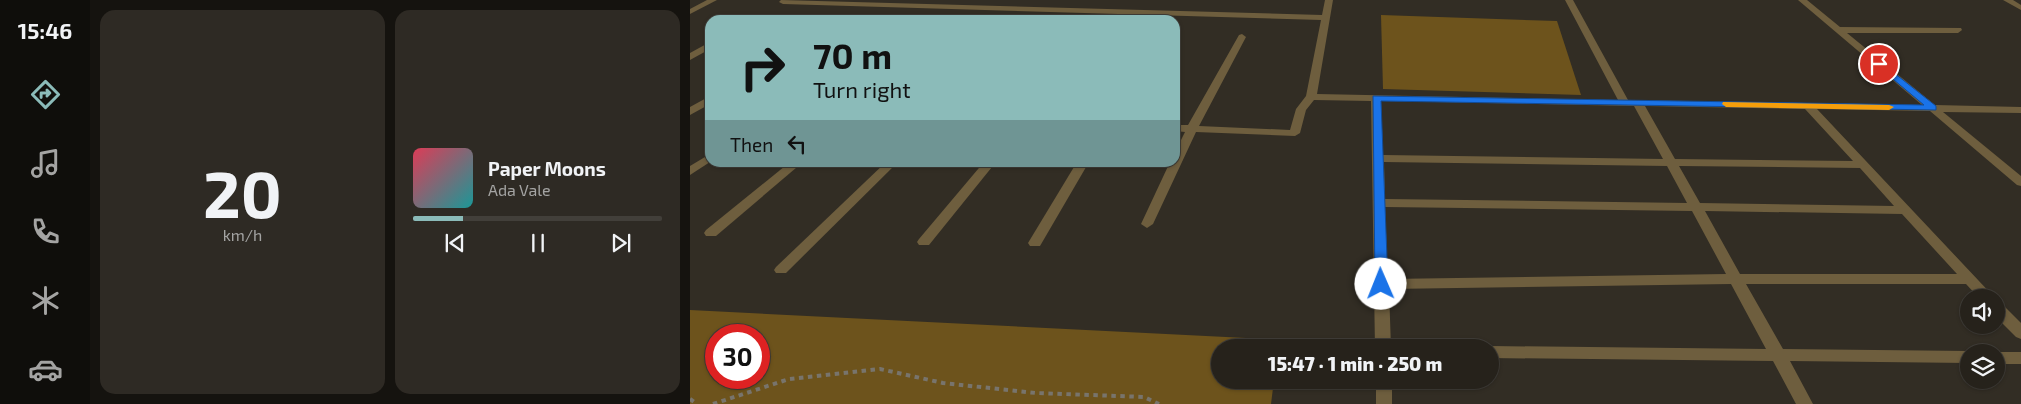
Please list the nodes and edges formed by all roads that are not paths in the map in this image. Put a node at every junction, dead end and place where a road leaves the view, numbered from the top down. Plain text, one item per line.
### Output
1 (713, 0) edge
2 (1329, 0) edge
3 (1569, 0) edge
4 (1802, 0) edge
5 (2007, 0) edge
6 (783, 2) dead end
7 (2021, 8) edge
8 (690, 12) edge
9 (1326, 18) junction
10 (1839, 30) junction
11 (1958, 30) dead end
12 (1242, 37) dead end
13 (705, 48) edge
14 (690, 57) edge
15 (1311, 96) junction
16 (1376, 98) junction
17 (705, 102) edge
18 (1624, 102) junction
19 (1638, 103) junction
20 (1808, 106) junction
21 (1933, 108) junction
22 (691, 110) edge
23 (705, 110) edge
24 (2021, 110) edge
25 (1180, 128) edge
26 (1192, 128) junction
27 (1180, 154) edge
28 (1378, 158) junction
29 (705, 161) edge
30 (1671, 162) junction
31 (1863, 165) junction
32 (792, 167) edge
33 (888, 167) edge
34 (987, 167) edge
35 (1080, 167) edge
36 (1174, 167) edge
37 (690, 172) edge
38 (2021, 182) edge
39 (1379, 204) junction
40 (1697, 208) junction
41 (1905, 210) junction
42 (1147, 224) dead end
43 (711, 233) dead end
44 (924, 242) dead end
45 (1035, 242) dead end
46 (781, 270) dead end
47 (1736, 280) junction
48 (1971, 280) junction
49 (1381, 284) junction
50 (1980, 289) edge
51 (2005, 316) edge
52 (2021, 333) edge
53 (1383, 339) edge
54 (1499, 352) edge
55 (1778, 355) junction
56 (1960, 357) edge
57 (2005, 358) edge
58 (2021, 358) edge
59 (1384, 389) edge
60 (1384, 404) edge
61 (1805, 404) edge

1 - 8 street
2 - 9 street
3 - 18 street
4 - 10 street
5 - 7 street
6 - 9 street
9 - 15 street
10 - 11 street
10 - 21 street
12 - 26 street
13 - 14 street
15 - 16 street
15 - 26 street
16 - 18 street
16 - 28 street
17 - 22 street
18 - 19 street
19 - 20 street
19 - 30 street
20 - 21 street
20 - 31 street
21 - 24 street
21 - 38 street
22 - 23 street
25 - 26 street
26 - 27 street
28 - 30 street
28 - 39 street
29 - 37 street
30 - 31 street
30 - 40 street
31 - 41 street
32 - 43 street
33 - 46 street
34 - 44 street
35 - 45 street
36 - 42 street
39 - 40 street
39 - 49 street
40 - 41 street
40 - 47 street
41 - 48 street
47 - 48 street
47 - 49 street
47 - 55 street
48 - 50 street
49 - 53 street
51 - 52 street
54 - 55 street
55 - 56 street
55 - 61 street
57 - 58 street
59 - 60 street

